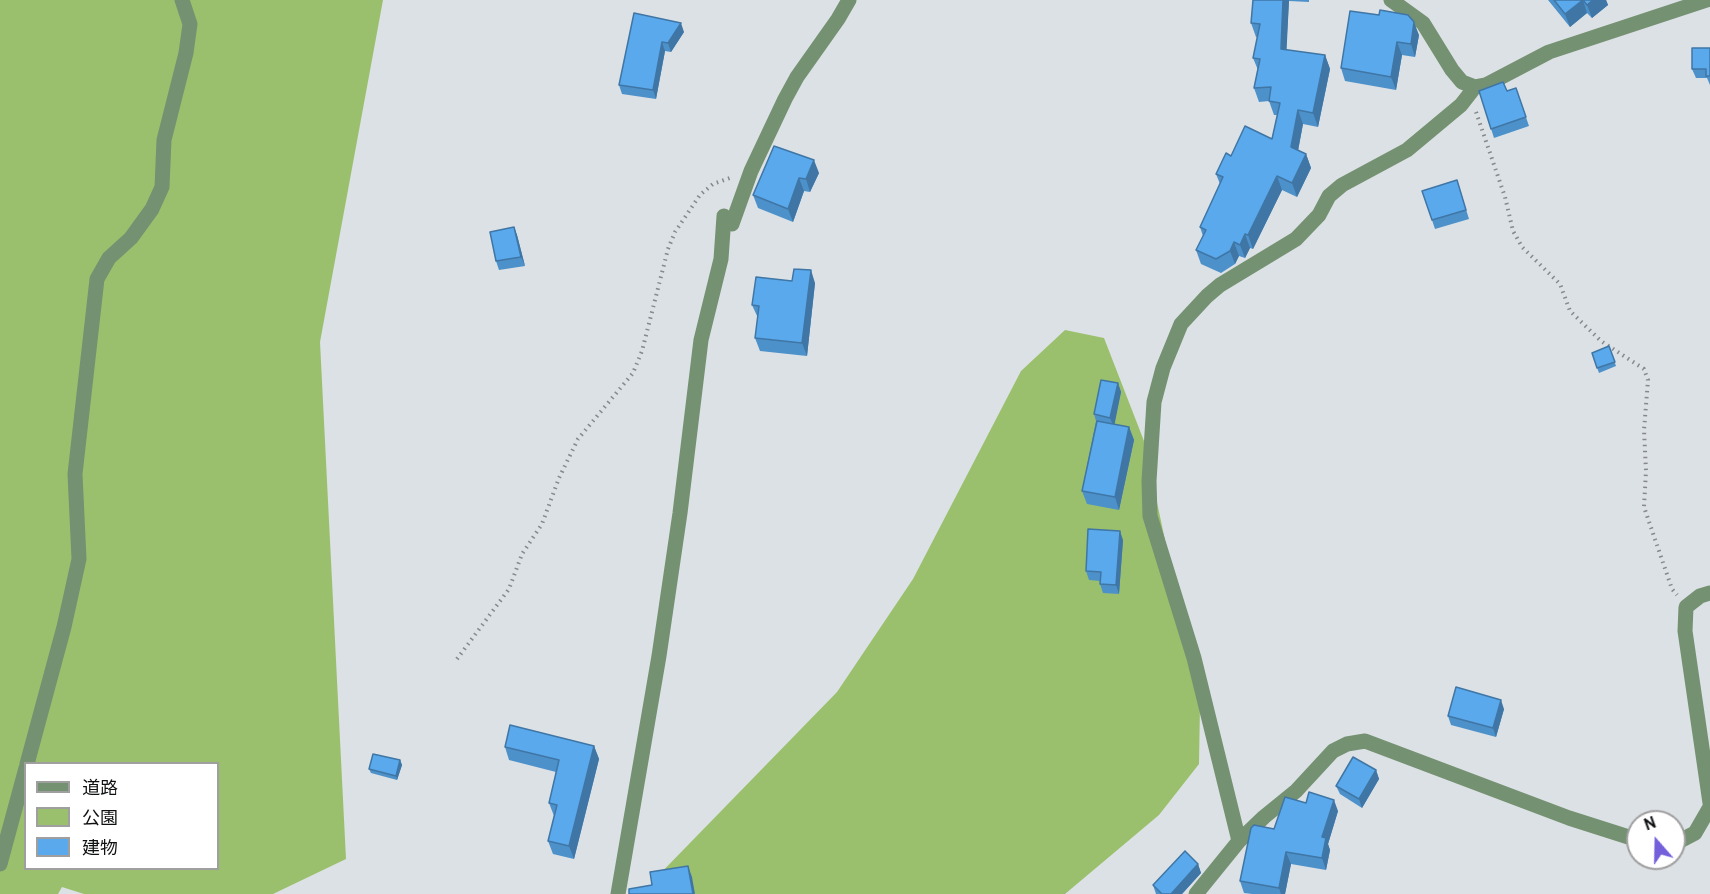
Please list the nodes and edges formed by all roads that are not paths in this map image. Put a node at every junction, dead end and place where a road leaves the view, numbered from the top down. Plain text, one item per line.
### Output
1 (182, 0) edge
2 (849, 0) edge
3 (1391, 0) edge
4 (1707, 0) edge
5 (1472, 91) junction
6 (1710, 593) edge
7 (28, 762) edge
8 (24, 775) edge
9 (1710, 805) edge
10 (1626, 836) edge
11 (1686, 838) edge
12 (1239, 841) junction
13 (0, 864) edge
14 (618, 894) edge
15 (1196, 894) edge

1 - 7 street
2 - 14 street
3 - 5 street
4 - 5 street
5 - 12 street
6 - 9 street
8 - 13 street
9 - 11 street
10 - 12 street
12 - 15 street

